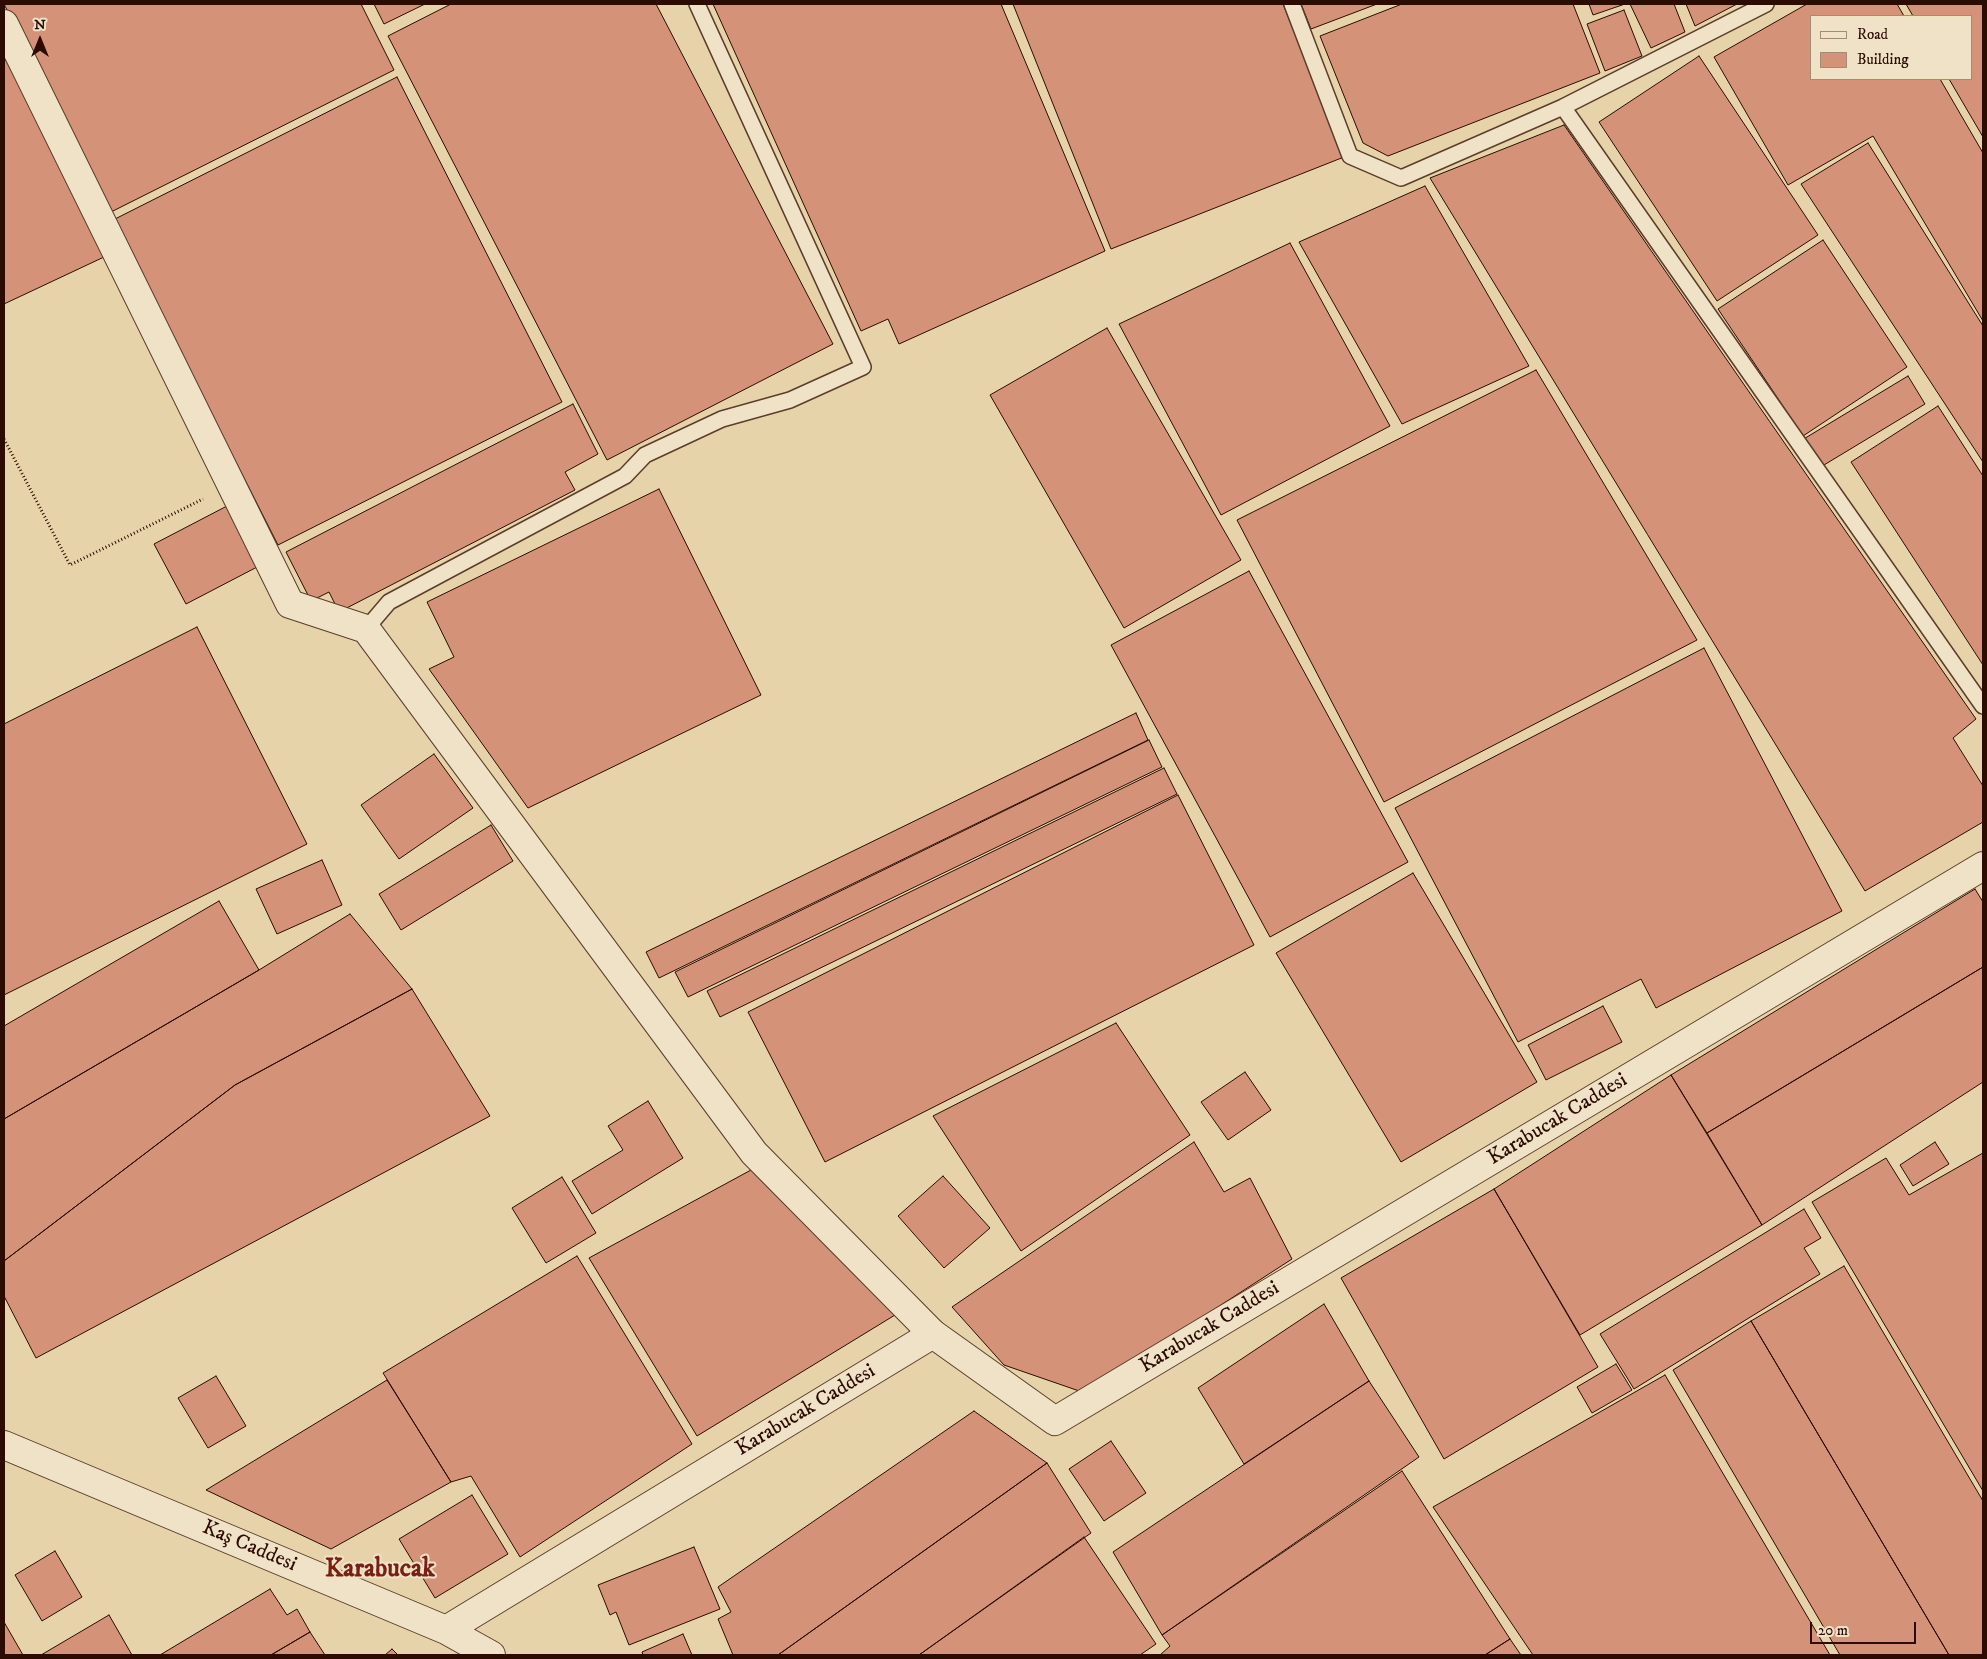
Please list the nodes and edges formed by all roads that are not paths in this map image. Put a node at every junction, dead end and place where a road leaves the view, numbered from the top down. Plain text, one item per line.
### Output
1 (697, 4) edge
2 (1292, 4) edge
3 (1766, 4) edge
4 (4, 24) edge
5 (1563, 107) junction
6 (366, 629) junction
7 (1983, 706) edge
8 (1983, 866) edge
9 (933, 1334) junction
10 (4, 1445) edge
11 (446, 1630) junction
12 (491, 1655) edge

1 - 6 lane
2 - 5 lane
3 - 5 lane
4 - 6 street
5 - 7 lane
6 - 9 street
8 - 9 street, Karabucak Caddesi
9 - 11 street, Karabucak Caddesi
10 - 11 street, Kaş Caddesi
11 - 12 street, Kaş Caddesi

